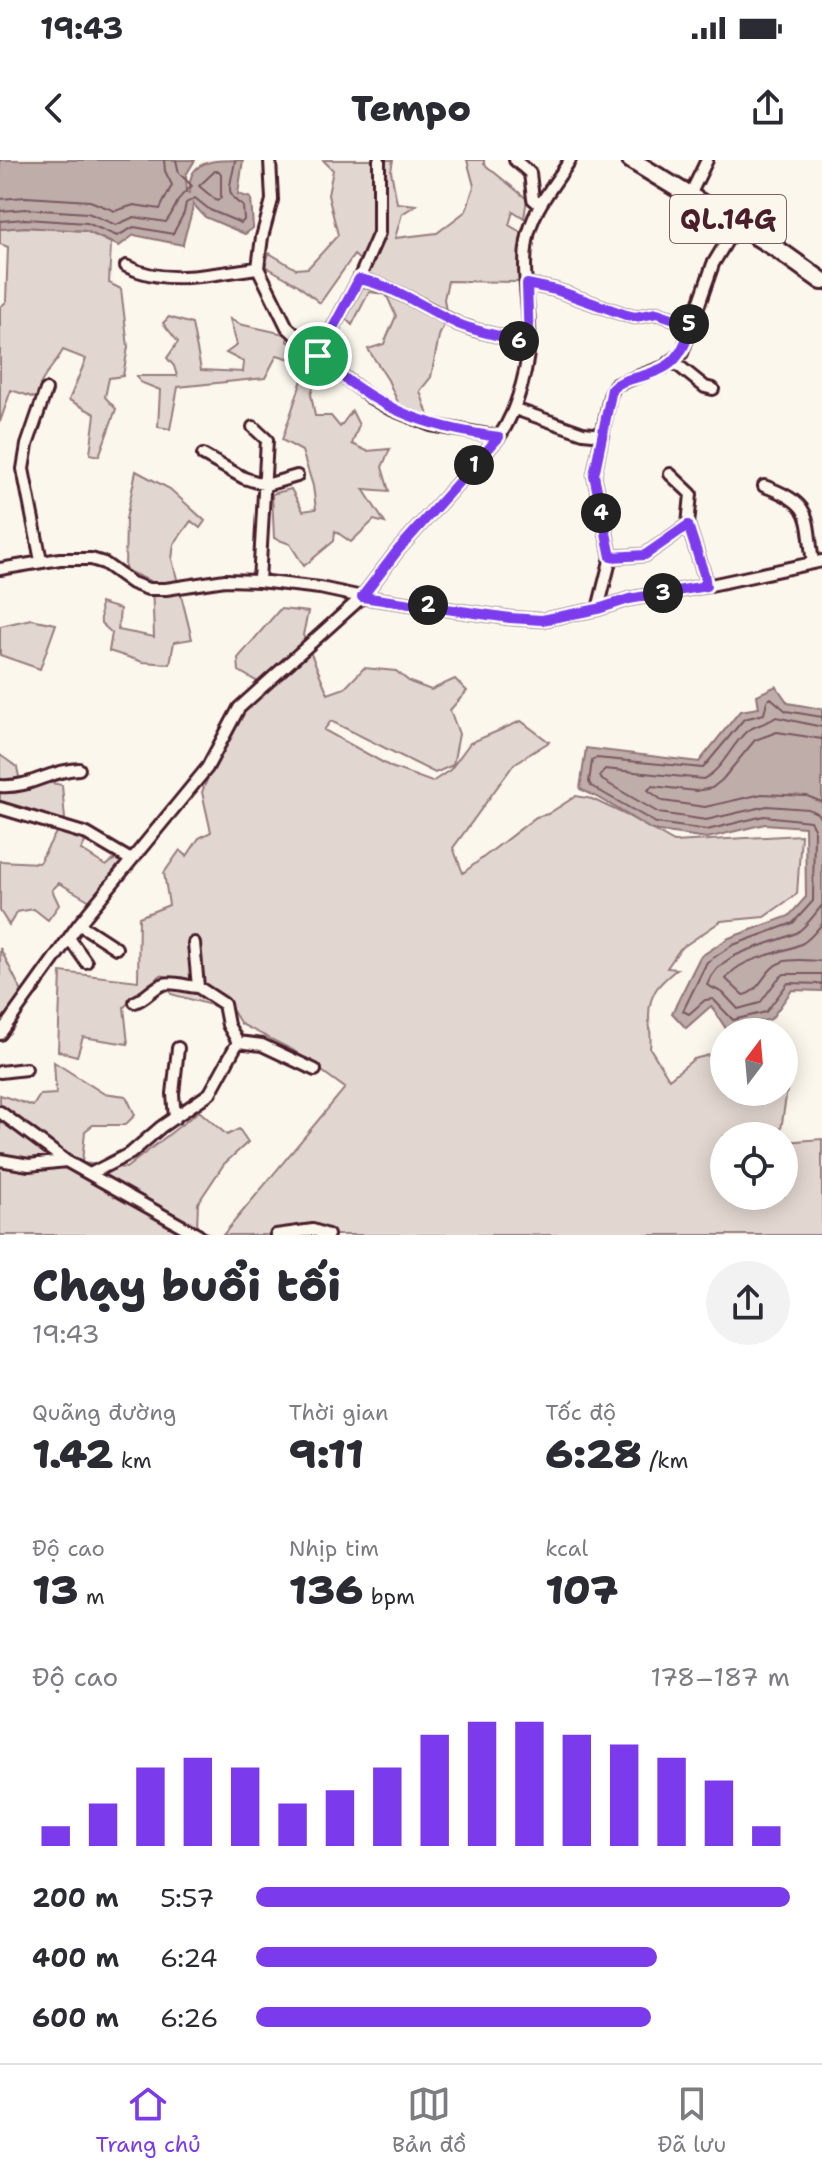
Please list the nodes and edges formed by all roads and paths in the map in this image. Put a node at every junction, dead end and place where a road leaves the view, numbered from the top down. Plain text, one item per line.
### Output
1 (270, 160) edge
2 (379, 160) edge
3 (515, 160) edge
4 (570, 160) edge
5 (631, 160) edge
6 (707, 160) edge
7 (690, 195) junction
8 (540, 205) junction
9 (737, 224) junction
10 (126, 266) dead end
11 (258, 268) junction
12 (359, 279) junction
13 (822, 281) edge
14 (527, 284) junction
15 (692, 325) junction
16 (529, 344) junction
17 (318, 356) junction
18 (674, 362) junction
19 (713, 389) dead end
20 (46, 390) dead end
21 (515, 409) junction
22 (253, 427) dead end
23 (603, 435) junction
24 (499, 437) junction
25 (203, 455) dead end
26 (670, 474) dead end
27 (297, 476) dead end
28 (266, 485) junction
29 (764, 486) dead end
30 (688, 525) junction
31 (611, 557) junction
32 (41, 561) junction
33 (817, 562) edge
34 (0, 569) edge
35 (259, 581) junction
36 (706, 586) junction
37 (362, 597) junction
38 (598, 609) junction
39 (79, 769) dead end
40 (0, 786) edge
41 (0, 808) edge
42 (131, 860) junction
43 (79, 924) junction
44 (69, 938) junction
45 (194, 943) dead end
46 (116, 948) dead end
47 (86, 962) dead end
48 (198, 987) junction
49 (135, 1002) dead end
50 (0, 1034) edge
51 (238, 1042) junction
52 (178, 1048) dead end
53 (26, 1069) dead end
54 (315, 1070) dead end
55 (0, 1072) edge
56 (0, 1112) edge
57 (175, 1118) junction
58 (0, 1160) edge
59 (66, 1161) junction
60 (92, 1173) junction
61 (198, 1235) edge
62 (276, 1235) edge
63 (328, 1235) edge

1 - 11 street
2 - 12 street
3 - 8 street
4 - 8 street
5 - 7 main road, QL.14G
6 - 7 street
7 - 9 main road, QL.14G
8 - 14 street
9 - 13 main road, QL.14G
9 - 15 street
10 - 11 street
11 - 17 street
12 - 16 street
12 - 17 street
14 - 15 street
14 - 16 street
15 - 18 street
16 - 21 street
17 - 24 street
18 - 19 street
18 - 23 street
20 - 32 street
21 - 23 street
21 - 24 street
22 - 28 street
23 - 31 street
24 - 37 street
25 - 28 street
26 - 30 street
27 - 28 street
28 - 35 street
29 - 33 street
30 - 31 street
30 - 36 street
31 - 38 street
32 - 34 street
32 - 35 street
33 - 36 street
35 - 37 street
36 - 38 street
37 - 38 street
37 - 42 street
39 - 40 street
41 - 42 street
42 - 43 street
43 - 44 street
43 - 46 street
44 - 47 street
44 - 50 street
45 - 48 street
48 - 49 street
48 - 51 street
51 - 54 street
51 - 57 street
52 - 57 street
53 - 55 street
56 - 59 street
57 - 60 street
58 - 59 street
59 - 60 street
60 - 61 street
62 - 63 street

